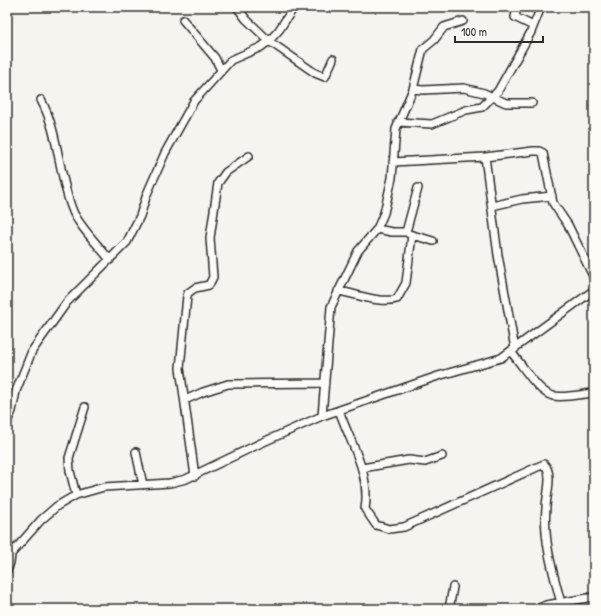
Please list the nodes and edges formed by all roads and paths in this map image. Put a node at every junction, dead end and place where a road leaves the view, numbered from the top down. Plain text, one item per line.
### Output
1 (237, 7) edge
2 (294, 7) edge
3 (518, 7) edge
4 (541, 7) edge
5 (183, 20) dead end
6 (463, 21) dead end
7 (533, 26) junction
8 (269, 41) junction
9 (333, 59) dead end
10 (222, 70) junction
11 (413, 89) junction
12 (493, 97) junction
13 (41, 100) dead end
14 (532, 103) dead end
15 (398, 122) junction
16 (249, 156) dead end
17 (486, 157) junction
18 (393, 162) junction
19 (418, 188) dead end
20 (552, 196) junction
21 (492, 206) junction
22 (377, 229) junction
23 (409, 234) junction
24 (433, 241) dead end
25 (110, 260) junction
26 (594, 278) edge
27 (594, 290) edge
28 (338, 291) junction
29 (513, 350) junction
30 (325, 383) junction
31 (594, 393) edge
32 (185, 400) junction
33 (85, 407) dead end
34 (338, 410) junction
35 (322, 416) junction
36 (7, 422) edge
37 (136, 452) dead end
38 (442, 456) dead end
39 (362, 468) junction
40 (195, 476) junction
41 (143, 485) junction
42 (76, 495) junction
43 (7, 544) edge
44 (11, 554) junction
45 (7, 570) edge
46 (453, 587) dead end
47 (594, 598) edge
48 (561, 603) junction
49 (449, 609) edge
50 (538, 609) edge

1 - 8 street
2 - 8 street
3 - 7 street
4 - 7 street
5 - 10 street
6 - 11 street
7 - 12 street
8 - 9 street
8 - 10 street
10 - 25 street
11 - 12 street
11 - 15 street
12 - 14 street
12 - 15 street
13 - 25 street
15 - 18 street
16 - 32 street
17 - 18 street
17 - 20 street
17 - 21 street
18 - 22 street
19 - 23 street
20 - 21 street
20 - 26 street
21 - 29 street
22 - 23 street
22 - 28 street
23 - 24 street
23 - 28 street
25 - 36 street
27 - 29 street
28 - 30 street
29 - 31 street
29 - 34 street
30 - 32 street
30 - 35 street
32 - 40 street
33 - 42 street
34 - 35 street
34 - 39 street
35 - 40 street
37 - 41 street
38 - 39 street
39 - 48 street
40 - 41 street
41 - 42 street
42 - 44 street
43 - 44 street
44 - 45 street
46 - 49 street
47 - 48 street
48 - 50 street

